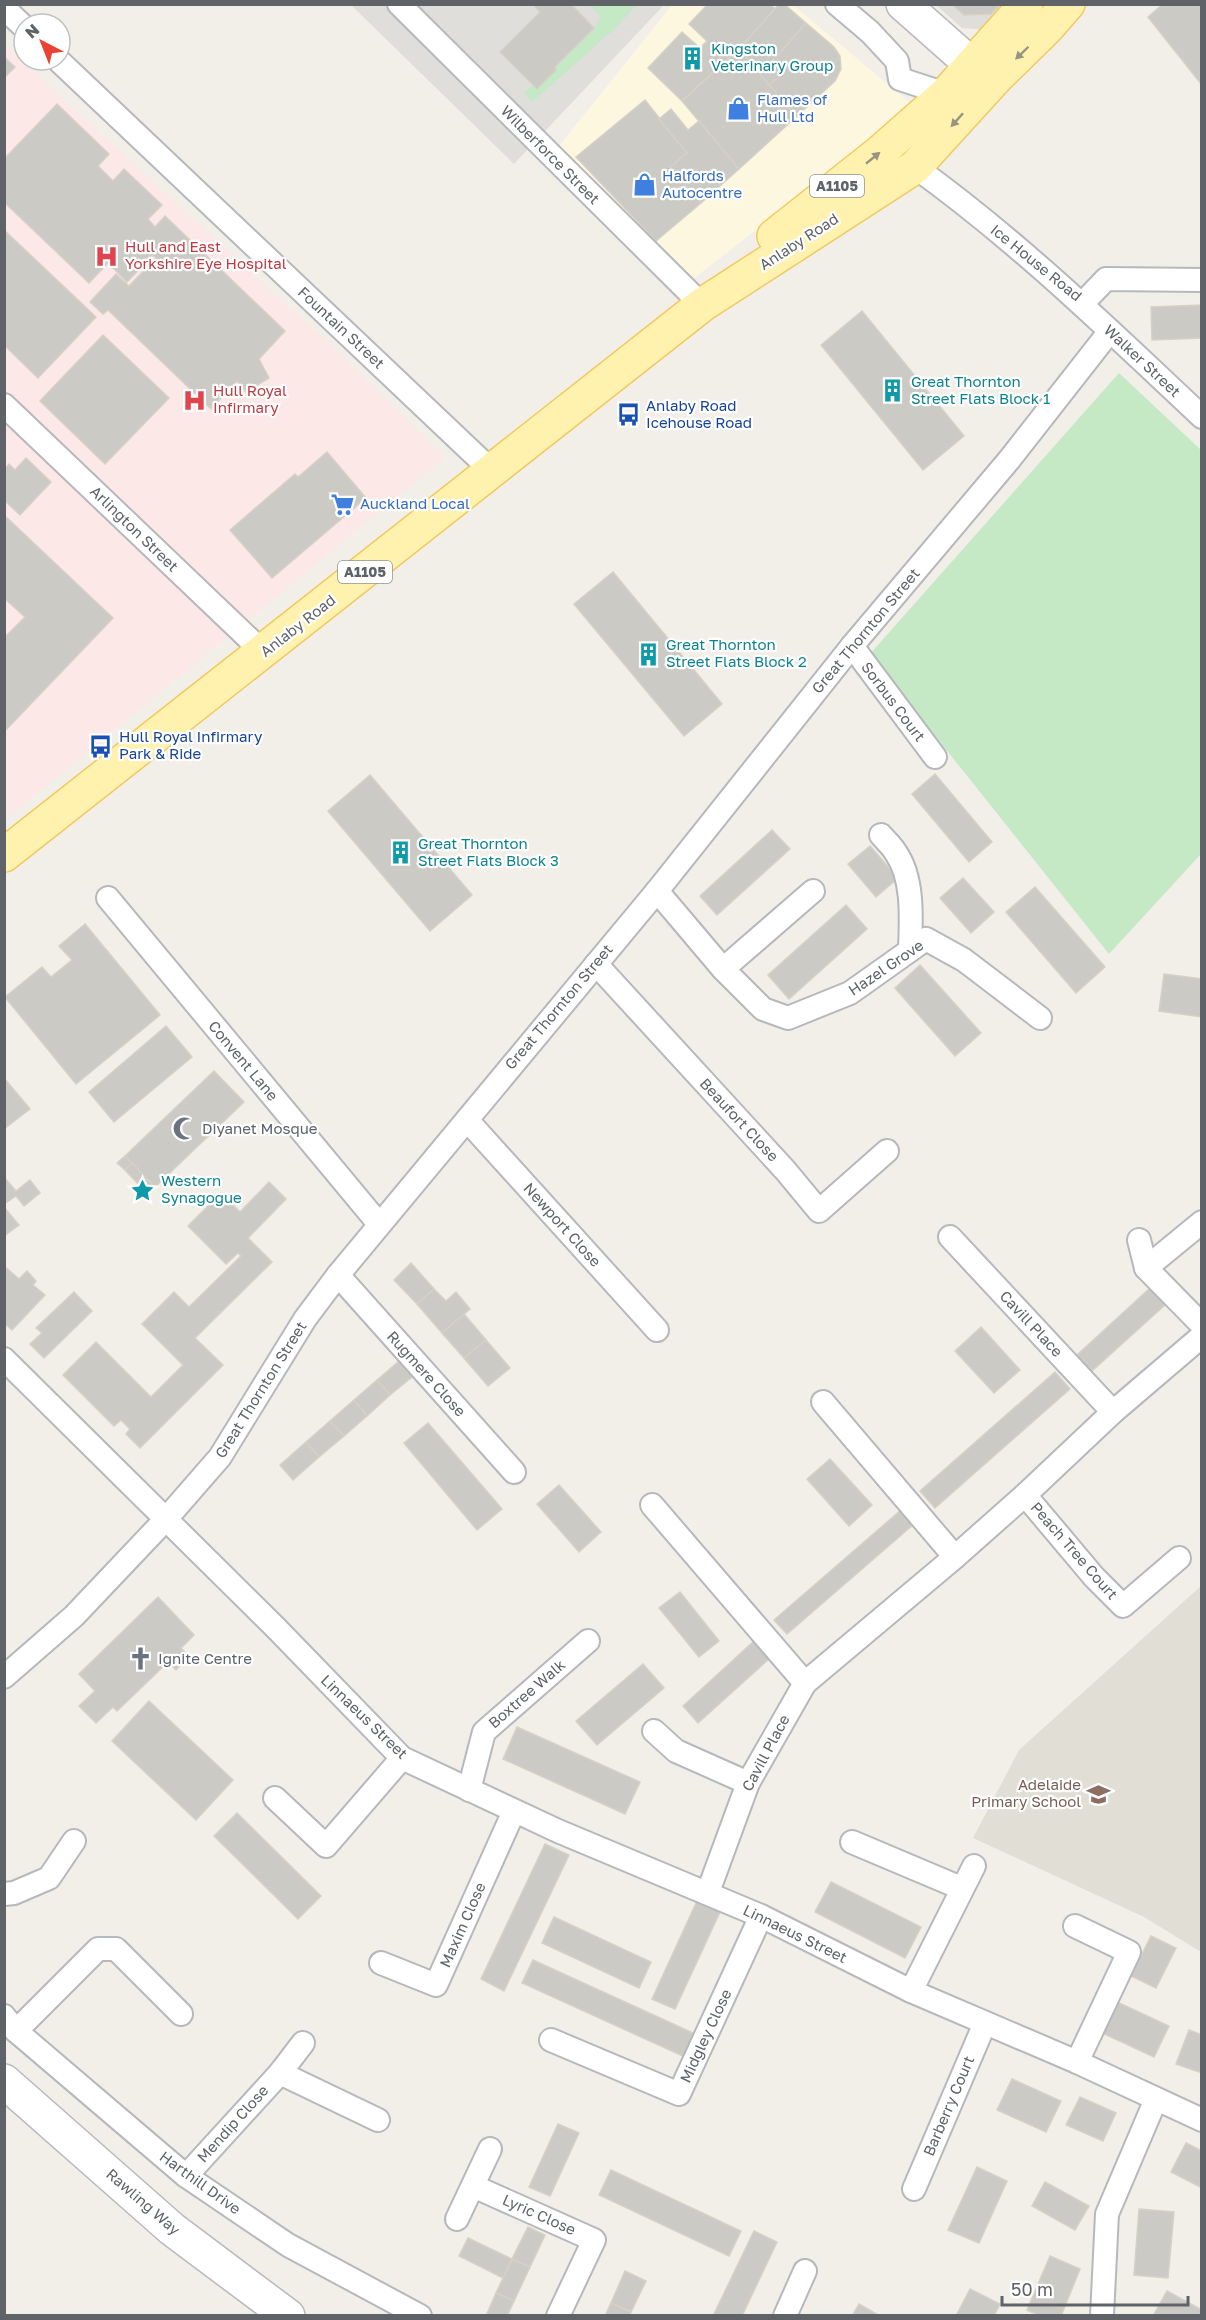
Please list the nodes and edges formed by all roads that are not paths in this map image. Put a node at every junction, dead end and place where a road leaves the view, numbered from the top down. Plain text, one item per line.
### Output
1 (399, 4) edge
2 (837, 4) edge
3 (903, 4) edge
4 (1026, 4) edge
5 (1068, 4) edge
6 (984, 71) junction
7 (71, 72) edge
8 (946, 94) junction
9 (915, 167) junction
10 (1202, 280) edge
11 (1083, 304) junction
12 (702, 305) junction
13 (1110, 331) junction
14 (4, 405) edge
15 (1202, 417) edge
16 (493, 472) junction
17 (852, 646) junction
18 (264, 652) junction
19 (935, 757) dead end
20 (881, 835) dead end
21 (4, 855) edge
22 (657, 891) junction
23 (813, 891) dead end
24 (108, 898) dead end
25 (910, 949) junction
26 (596, 964) junction
27 (723, 969) junction
28 (1040, 1018) dead end
29 (467, 1120) junction
30 (886, 1151) dead end
31 (1202, 1222) edge
32 (380, 1224) junction
33 (950, 1237) dead end
34 (1139, 1240) dead end
35 (1146, 1268) junction
36 (338, 1275) junction
37 (1202, 1325) edge
38 (657, 1330) dead end
39 (1202, 1336) edge
40 (4, 1359) edge
41 (823, 1402) dead end
42 (1113, 1412) junction
43 (514, 1472) dead end
44 (1025, 1495) junction
45 (652, 1505) dead end
46 (166, 1519) junction
47 (955, 1557) junction
48 (1179, 1557) dead end
49 (588, 1641) dead end
50 (4, 1677) edge
51 (805, 1683) junction
52 (654, 1731) dead end
53 (402, 1758) junction
54 (748, 1783) junction
55 (469, 1790) junction
56 (275, 1798) dead end
57 (514, 1811) junction
58 (74, 1841) dead end
59 (852, 1842) dead end
60 (974, 1866) dead end
61 (961, 1888) junction
62 (708, 1892) junction
63 (4, 1894) edge
64 (761, 1916) junction
65 (1075, 1926) dead end
66 (381, 1963) dead end
67 (911, 1991) junction
68 (181, 2014) dead end
69 (10, 2023) edge
70 (985, 2023) junction
71 (551, 2040) dead end
72 (303, 2043) dead end
73 (1077, 2062) junction
74 (280, 2073) junction
75 (4, 2081) edge
76 (1156, 2099) junction
77 (378, 2120) dead end
78 (1202, 2120) edge
79 (490, 2149) dead end
80 (186, 2176) junction
81 (473, 2186) junction
82 (914, 2188) dead end
83 (457, 2219) dead end
84 (806, 2271) dead end
85 (288, 2316) edge
86 (420, 2316) edge
87 (558, 2316) edge
88 (785, 2316) edge
89 (1102, 2316) edge

1 - 12 street, Wilberforce Street
2 - 8 street
3 - 6 street
4 - 6 main road, Anlaby Road / A1105
5 -> 6 main road, Anlaby Road / A1105
6 - 8 main road, Anlaby Road / A1105
6 -> 9 main road, Anlaby Road / A1105
7 - 16 street, Fountain Street
12 -> 8 main road, Anlaby Road / A1105
9 - 11 street, Ice House Road
9 - 12 main road, Anlaby Road / A1105
10 - 11 street, Ice House Road
11 - 13 street, Walker Street
12 - 16 main road, Anlaby Road / A1105
13 - 15 street, Walker Street
13 - 17 street, Great Thornton Street
14 - 18 street, Arlington Street
16 - 18 main road, Anlaby Road / A1105
17 - 19 street, Sorbus Court
17 - 22 street, Great Thornton Street
18 - 21 main road, Anlaby Road / A1105
20 - 25 street
22 - 26 street, Great Thornton Street
22 - 27 street, Hazel Grove
23 - 27 street
24 - 32 street, Convent Lane
25 - 27 street, Hazel Grove
25 - 28 street, Hazel Grove
26 - 29 street, Great Thornton Street
26 - 30 street, Beaufort Close
29 - 32 street, Great Thornton Street
29 - 38 street, Newport Close
31 - 35 street
32 - 36 street, Great Thornton Street
33 - 42 street, Cavill Place
34 - 35 street
35 - 37 street
36 - 43 street, Rugmere Close
36 - 46 street, Great Thornton Street
39 - 42 street, Cavill Place
40 - 46 street, Linnaeus Street
41 - 47 street
42 - 44 street, Cavill Place
44 - 47 street, Cavill Place
44 - 48 street, Peach Tree Court
45 - 51 street
46 - 50 street, Great Thornton Street
46 - 53 street, Linnaeus Street
47 - 51 street, Cavill Place
49 - 55 street, Boxtree Walk
51 - 54 street, Cavill Place
52 - 54 street
53 - 55 street, Linnaeus Street
53 - 56 street
54 - 62 street, Cavill Place
55 - 57 street, Linnaeus Street
57 - 62 street, Linnaeus Street
57 - 66 street, Maxim Close
58 - 63 street
59 - 61 street
60 - 61 street
61 - 67 street
62 - 64 street, Linnaeus Street
64 - 67 street, Linnaeus Street
64 - 71 street, Midgley Close
65 - 73 street
67 - 70 street, Linnaeus Street
68 - 69 street
69 - 80 street, Harthill Drive
70 - 73 street, Linnaeus Street
70 - 82 street, Barberry Court
72 - 74 street, Mendip Close
73 - 76 street, Linnaeus Street
74 - 77 street, Mendip Close
74 - 80 street, Mendip Close
75 - 85 street, Rawling Way
76 - 78 street, Linnaeus Street
76 - 89 street
79 - 81 street
80 - 86 street, Harthill Drive
81 - 83 street
81 - 87 street, Lyric Close
84 - 88 street

